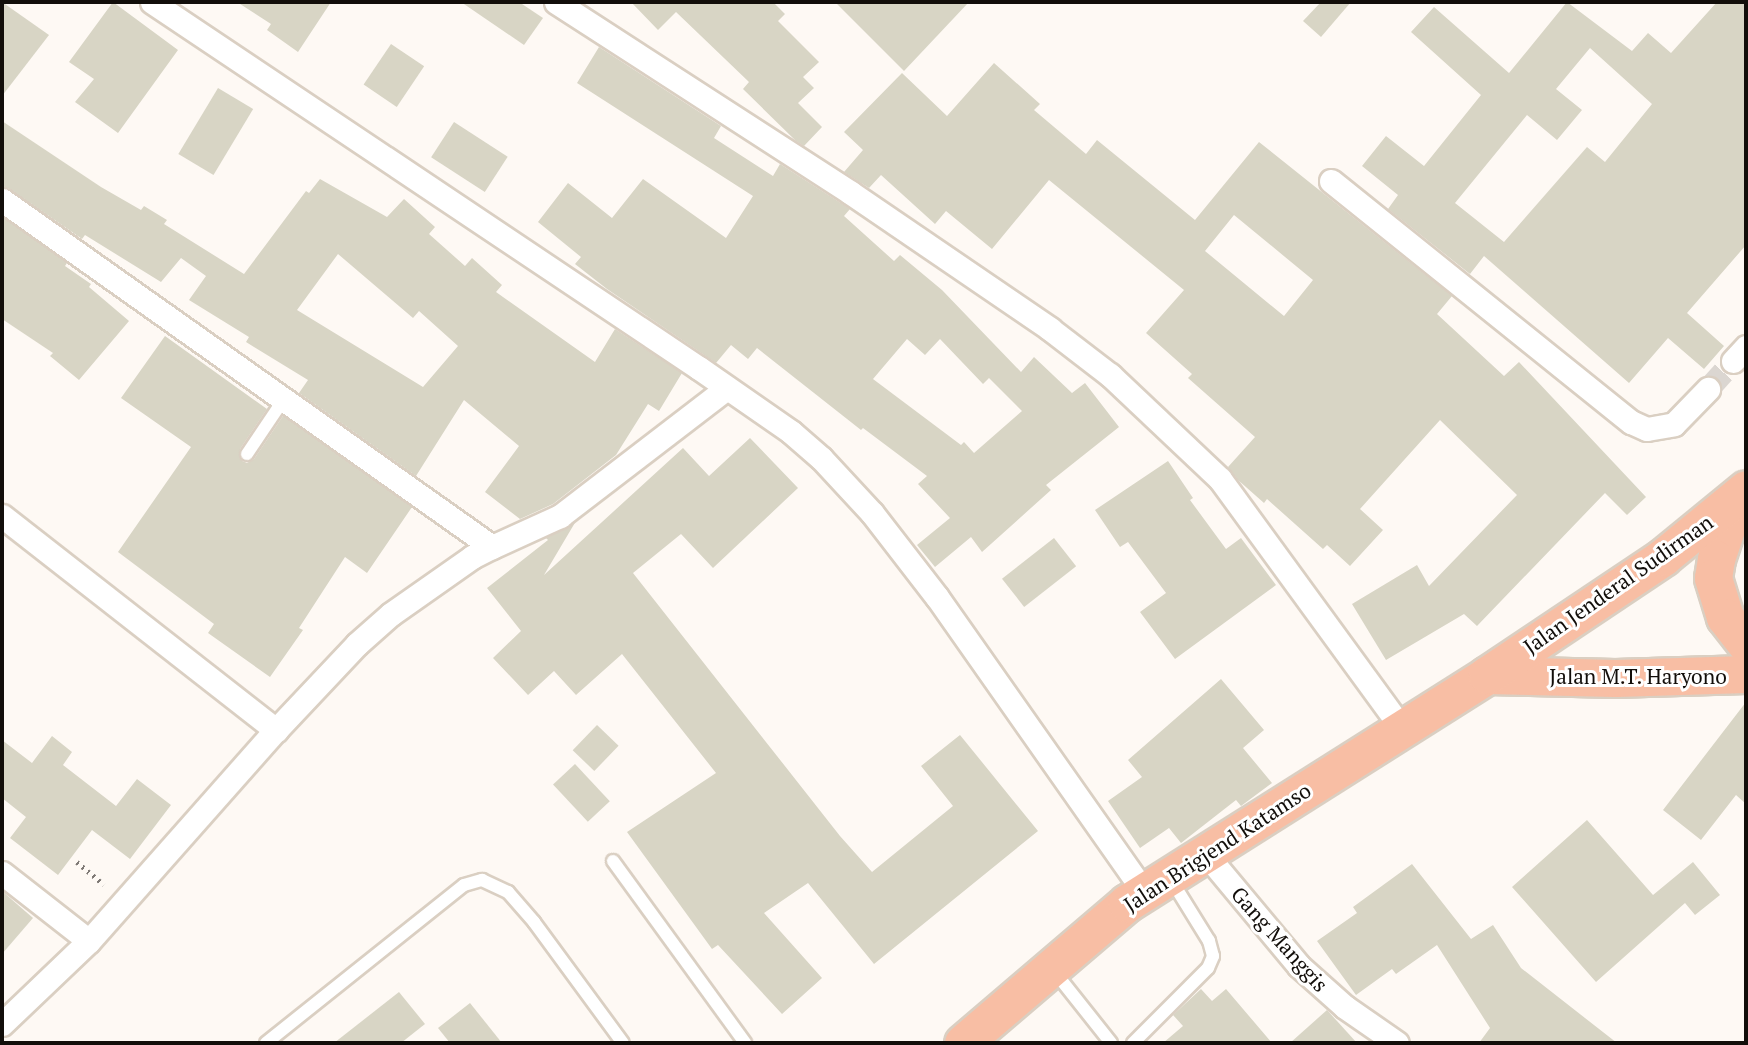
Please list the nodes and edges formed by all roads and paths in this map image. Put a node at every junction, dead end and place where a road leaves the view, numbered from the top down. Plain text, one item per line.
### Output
1 (152, 2) edge
2 (556, 2) edge
3 (1331, 181) dead end
4 (2, 200) edge
5 (726, 388) junction
6 (1708, 389) tunnel mouth
7 (284, 399) junction
8 (247, 454) dead end
9 (1741, 494) edge
10 (2, 516) edge
11 (492, 547) junction
12 (1746, 644) edge
13 (1746, 674) edge
14 (1488, 675) junction
15 (276, 730) junction
16 (1404, 730) junction
17 (1204, 852) junction
18 (613, 861) dead end
19 (77, 862) dead end
20 (2, 873) edge
21 (1156, 884) junction
22 (123, 902) junction
23 (89, 941) junction
24 (1052, 968) junction
25 (2, 1024) edge
26 (266, 1043) edge
27 (623, 1043) edge
28 (745, 1043) edge
29 (963, 1043) edge
30 (1111, 1043) edge
31 (1133, 1043) edge
32 (1397, 1043) edge

1 - 5 street
2 - 16 street
3 - 6 street
4 - 7 street
5 - 11 street
5 - 21 street
7 - 8 lane
7 - 11 street
9 - 12 main road
9 - 14 main road, Jalan Jenderal Sudirman
10 - 15 street
11 - 15 street
13 - 14 main road, Jalan M.T. Haryono
14 - 16 main road, Jalan Brigjend Katamso
15 - 22 street
16 - 17 main road, Jalan Brigjend Katamso
17 - 21 main road, Jalan Brigjend Katamso
17 - 32 street, Gang Manggis
18 - 28 lane
19 - 22 path
20 - 23 street
21 - 24 main road, Jalan Brigjend Katamso
21 - 31 lane
22 - 23 street
23 - 25 street
24 - 29 main road, Jalan Brigjend Katamso
24 - 30 lane
26 - 27 lane

